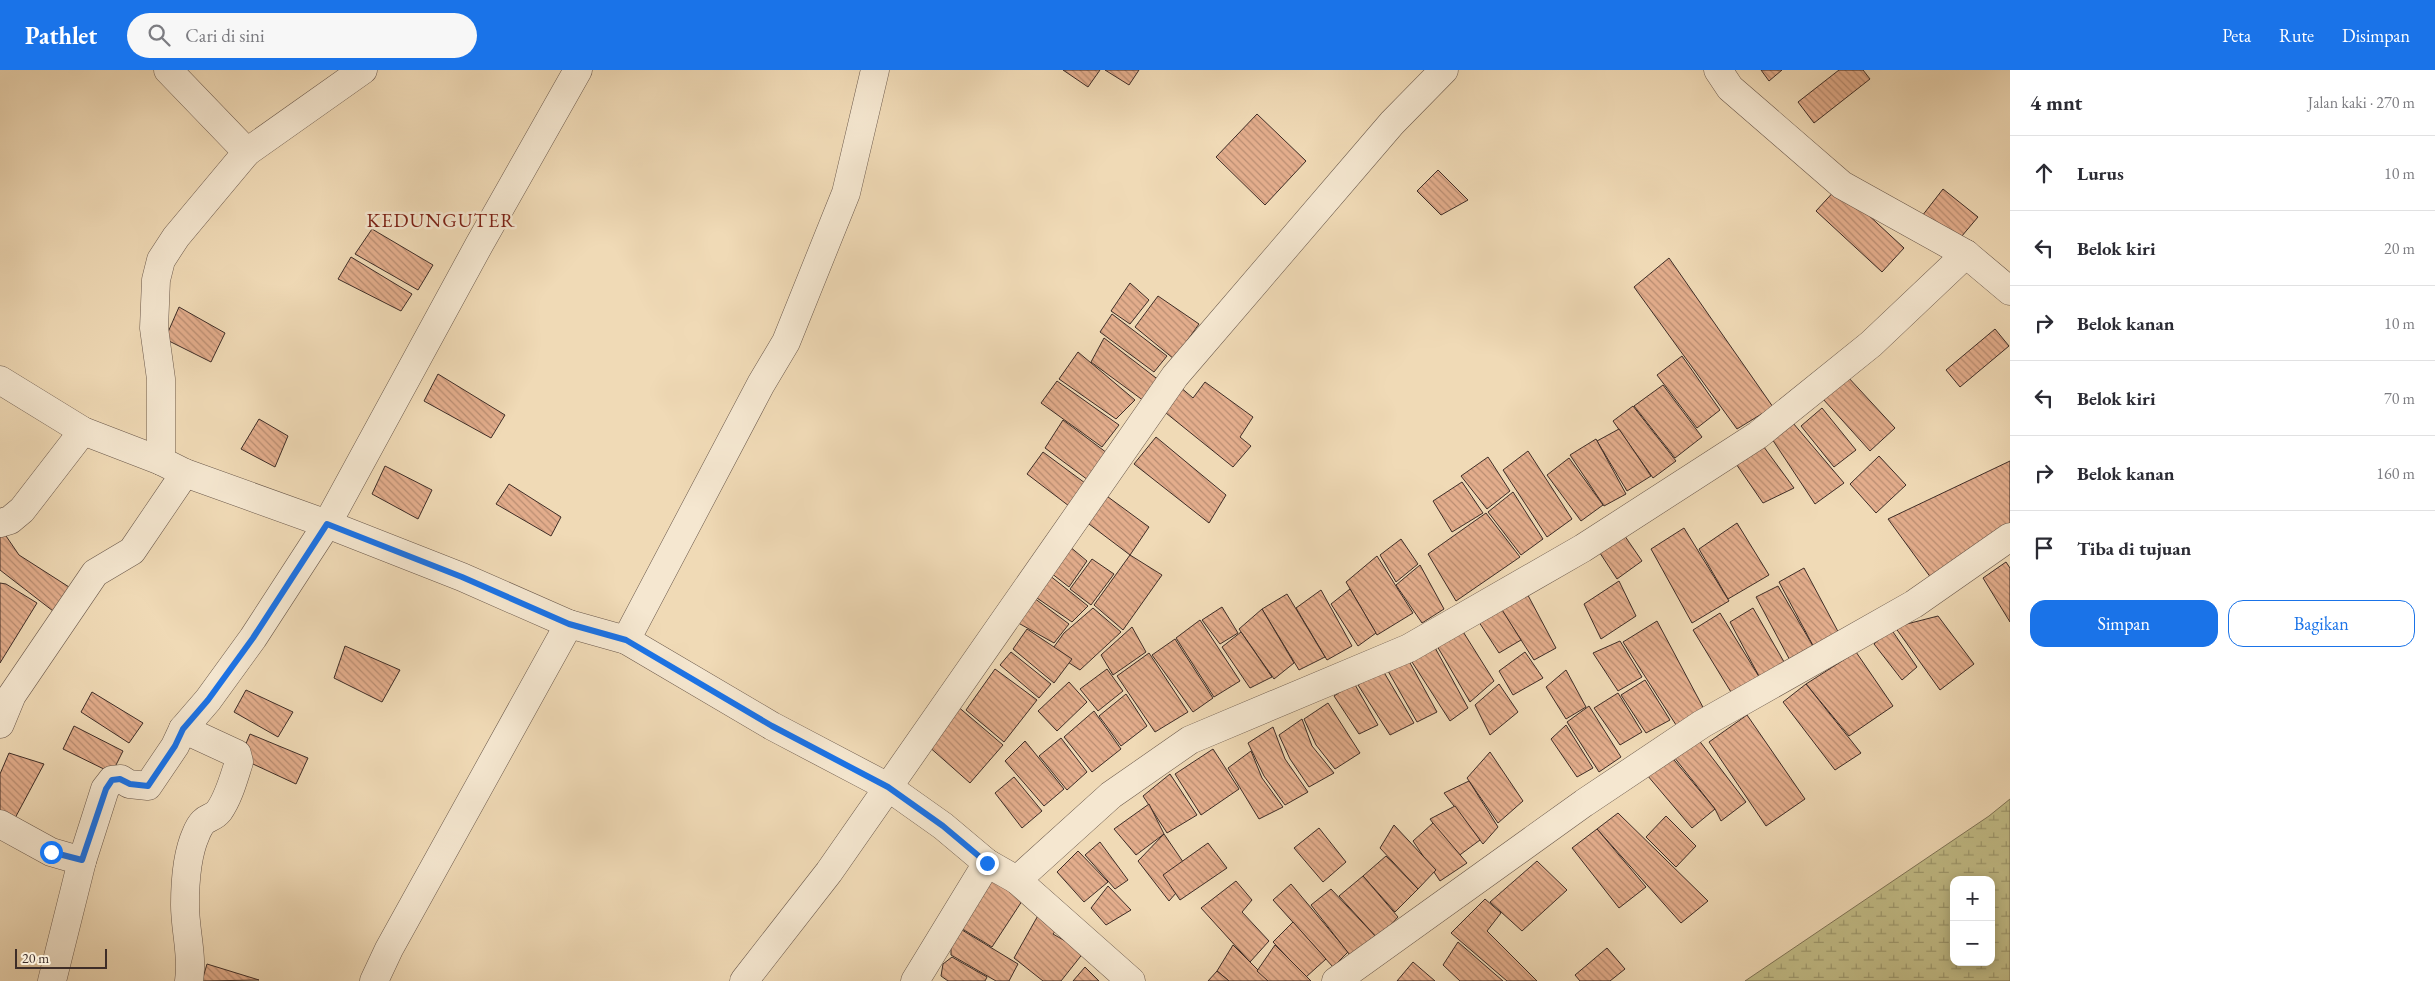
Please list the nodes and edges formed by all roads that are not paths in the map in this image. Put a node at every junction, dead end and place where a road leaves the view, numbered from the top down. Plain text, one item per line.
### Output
1 (168, 70) edge
2 (363, 70) edge
3 (578, 70) edge
4 (875, 70) edge
5 (1444, 70) edge
6 (1718, 70) edge
7 (246, 152) junction
8 (1966, 254) junction
9 (2010, 291) edge
10 (0, 380) edge
11 (83, 431) junction
12 (173, 467) junction
13 (0, 523) edge
14 (327, 524) junction
15 (2010, 537) edge
16 (569, 624) junction
17 (626, 640) junction
18 (0, 724) edge
19 (183, 729) junction
20 (888, 787) junction
21 (0, 824) edge
22 (82, 860) junction
23 (987, 863) junction
24 (1017, 880) junction
25 (52, 981) edge
26 (189, 981) edge
27 (374, 981) edge
28 (744, 981) edge
29 (915, 981) edge
30 (1131, 981) edge
31 (1336, 981) edge

1 - 7 street
2 - 7 street
3 - 14 street
4 - 17 street
5 - 20 street
6 - 8 street
7 - 12 street
8 - 9 street
8 - 24 street
10 - 11 street
11 - 12 street
11 - 13 street
12 - 14 street
12 - 18 street
14 - 16 street
14 - 19 street
15 - 31 street
16 - 17 street
16 - 27 street
17 - 20 street
19 - 22 street
19 - 26 street
20 - 23 street
20 - 28 street
21 - 22 street
22 - 25 street
23 - 24 street
23 - 29 street
24 - 30 street

